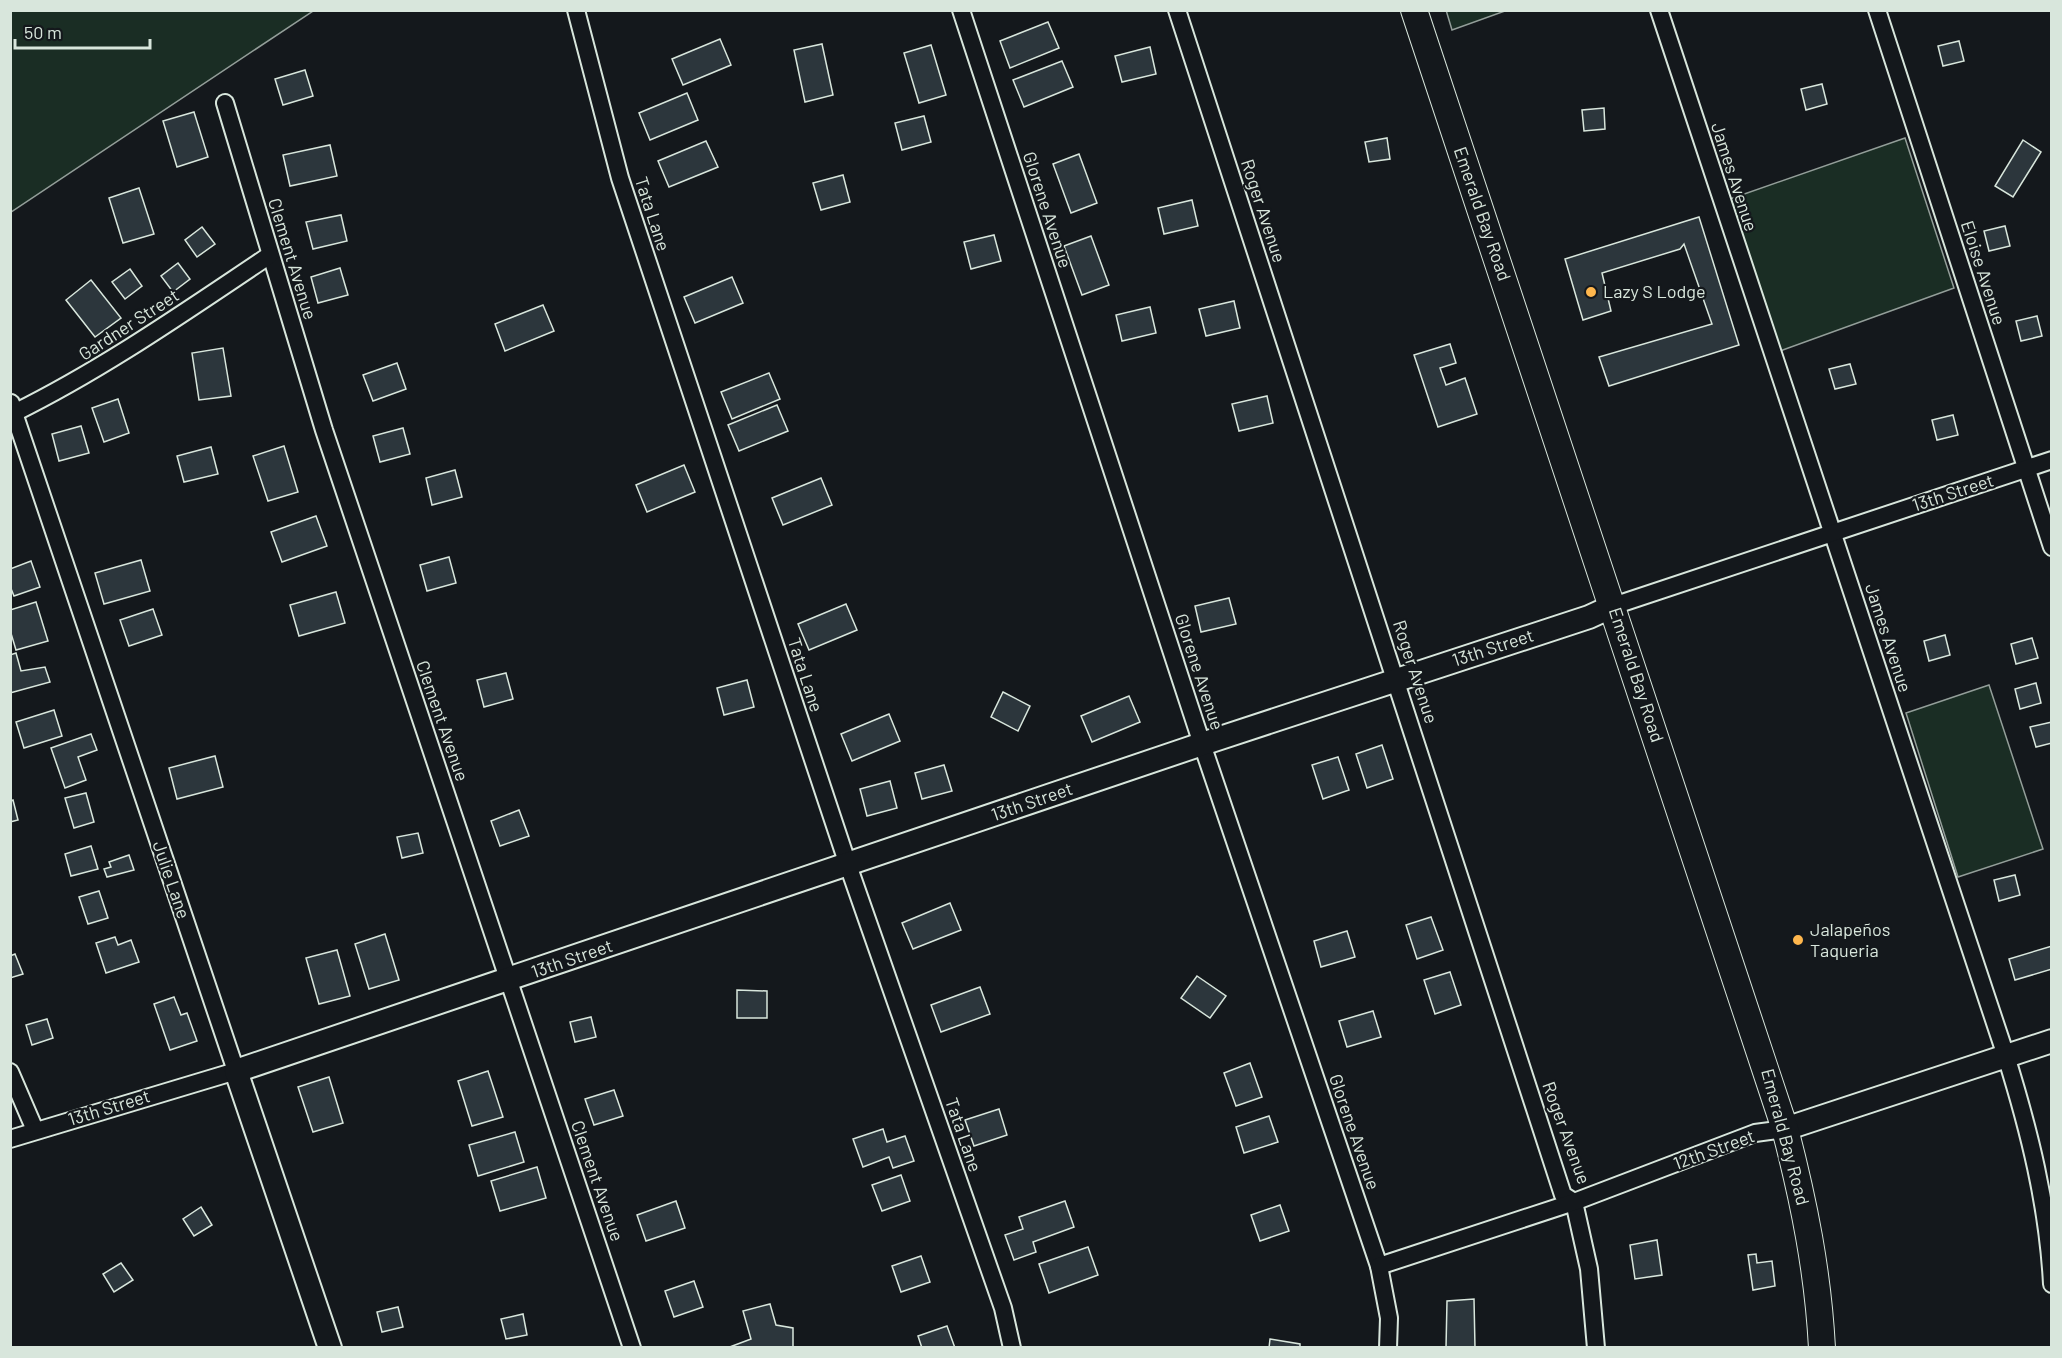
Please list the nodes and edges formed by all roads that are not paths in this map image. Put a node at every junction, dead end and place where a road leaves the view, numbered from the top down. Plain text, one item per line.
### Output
1 (576, 10) edge
2 (961, 10) edge
3 (1177, 10) edge
4 (1414, 10) edge
5 (1659, 10) edge
6 (1877, 10) edge
7 (225, 103) dead end
8 (270, 255) junction
9 (12, 407) edge
10 (2052, 460) edge
11 (2026, 469) junction
12 (1832, 533) junction
13 (2052, 547) edge
14 (1613, 606) junction
15 (1397, 679) junction
16 (1202, 744) junction
17 (848, 865) junction
18 (508, 980) junction
19 (2052, 1041) edge
20 (2006, 1056) junction
21 (236, 1071) junction
22 (10, 1072) edge
23 (1785, 1129) junction
24 (35, 1130) junction
25 (10, 1139) edge
26 (1574, 1202) junction
27 (1379, 1266) junction
28 (2052, 1284) edge
29 (330, 1347) edge
30 (632, 1347) edge
31 (1012, 1347) edge
32 (1388, 1347) edge
33 (1596, 1347) edge
34 (1822, 1347) edge

1 - 17 street, Tata Lane
2 - 16 street, Glorene Avenue
3 - 15 street, Roger Avenue
4 - 14 main road, Emerald Bay Road
5 - 12 street, James Avenue
6 - 11 street, Eloise Avenue
7 - 8 street, Clement Avenue
8 - 9 street, Gardner Street
8 - 18 street, Clement Avenue
9 - 21 street, Julie Lane
10 - 11 street, 13th Street
11 - 12 street, 13th Street
11 - 13 street, Eloise Avenue
12 - 14 street, 13th Street
12 - 20 street, James Avenue
14 - 15 street, 13th Street
14 - 23 main road, Emerald Bay Road
15 - 16 street, 13th Street
15 - 26 street, Roger Avenue
16 - 17 street, 13th Street
16 - 27 street, Glorene Avenue
17 - 18 street, 13th Street
17 - 31 street, Tata Lane
18 - 21 street, 13th Street
18 - 30 street, Clement Avenue
19 - 20 street, 12th Street
20 - 23 street, 12th Street
20 - 28 street, James Avenue
21 - 24 street, 13th Street
21 - 29 street, Julie Lane
22 - 24 street
23 - 26 street, 12th Street
23 - 34 main road, Emerald Bay Road
24 - 25 street, 13th Street
26 - 27 street, 12th Street
26 - 33 street, Roger Avenue
27 - 32 street, Glorene Avenue

